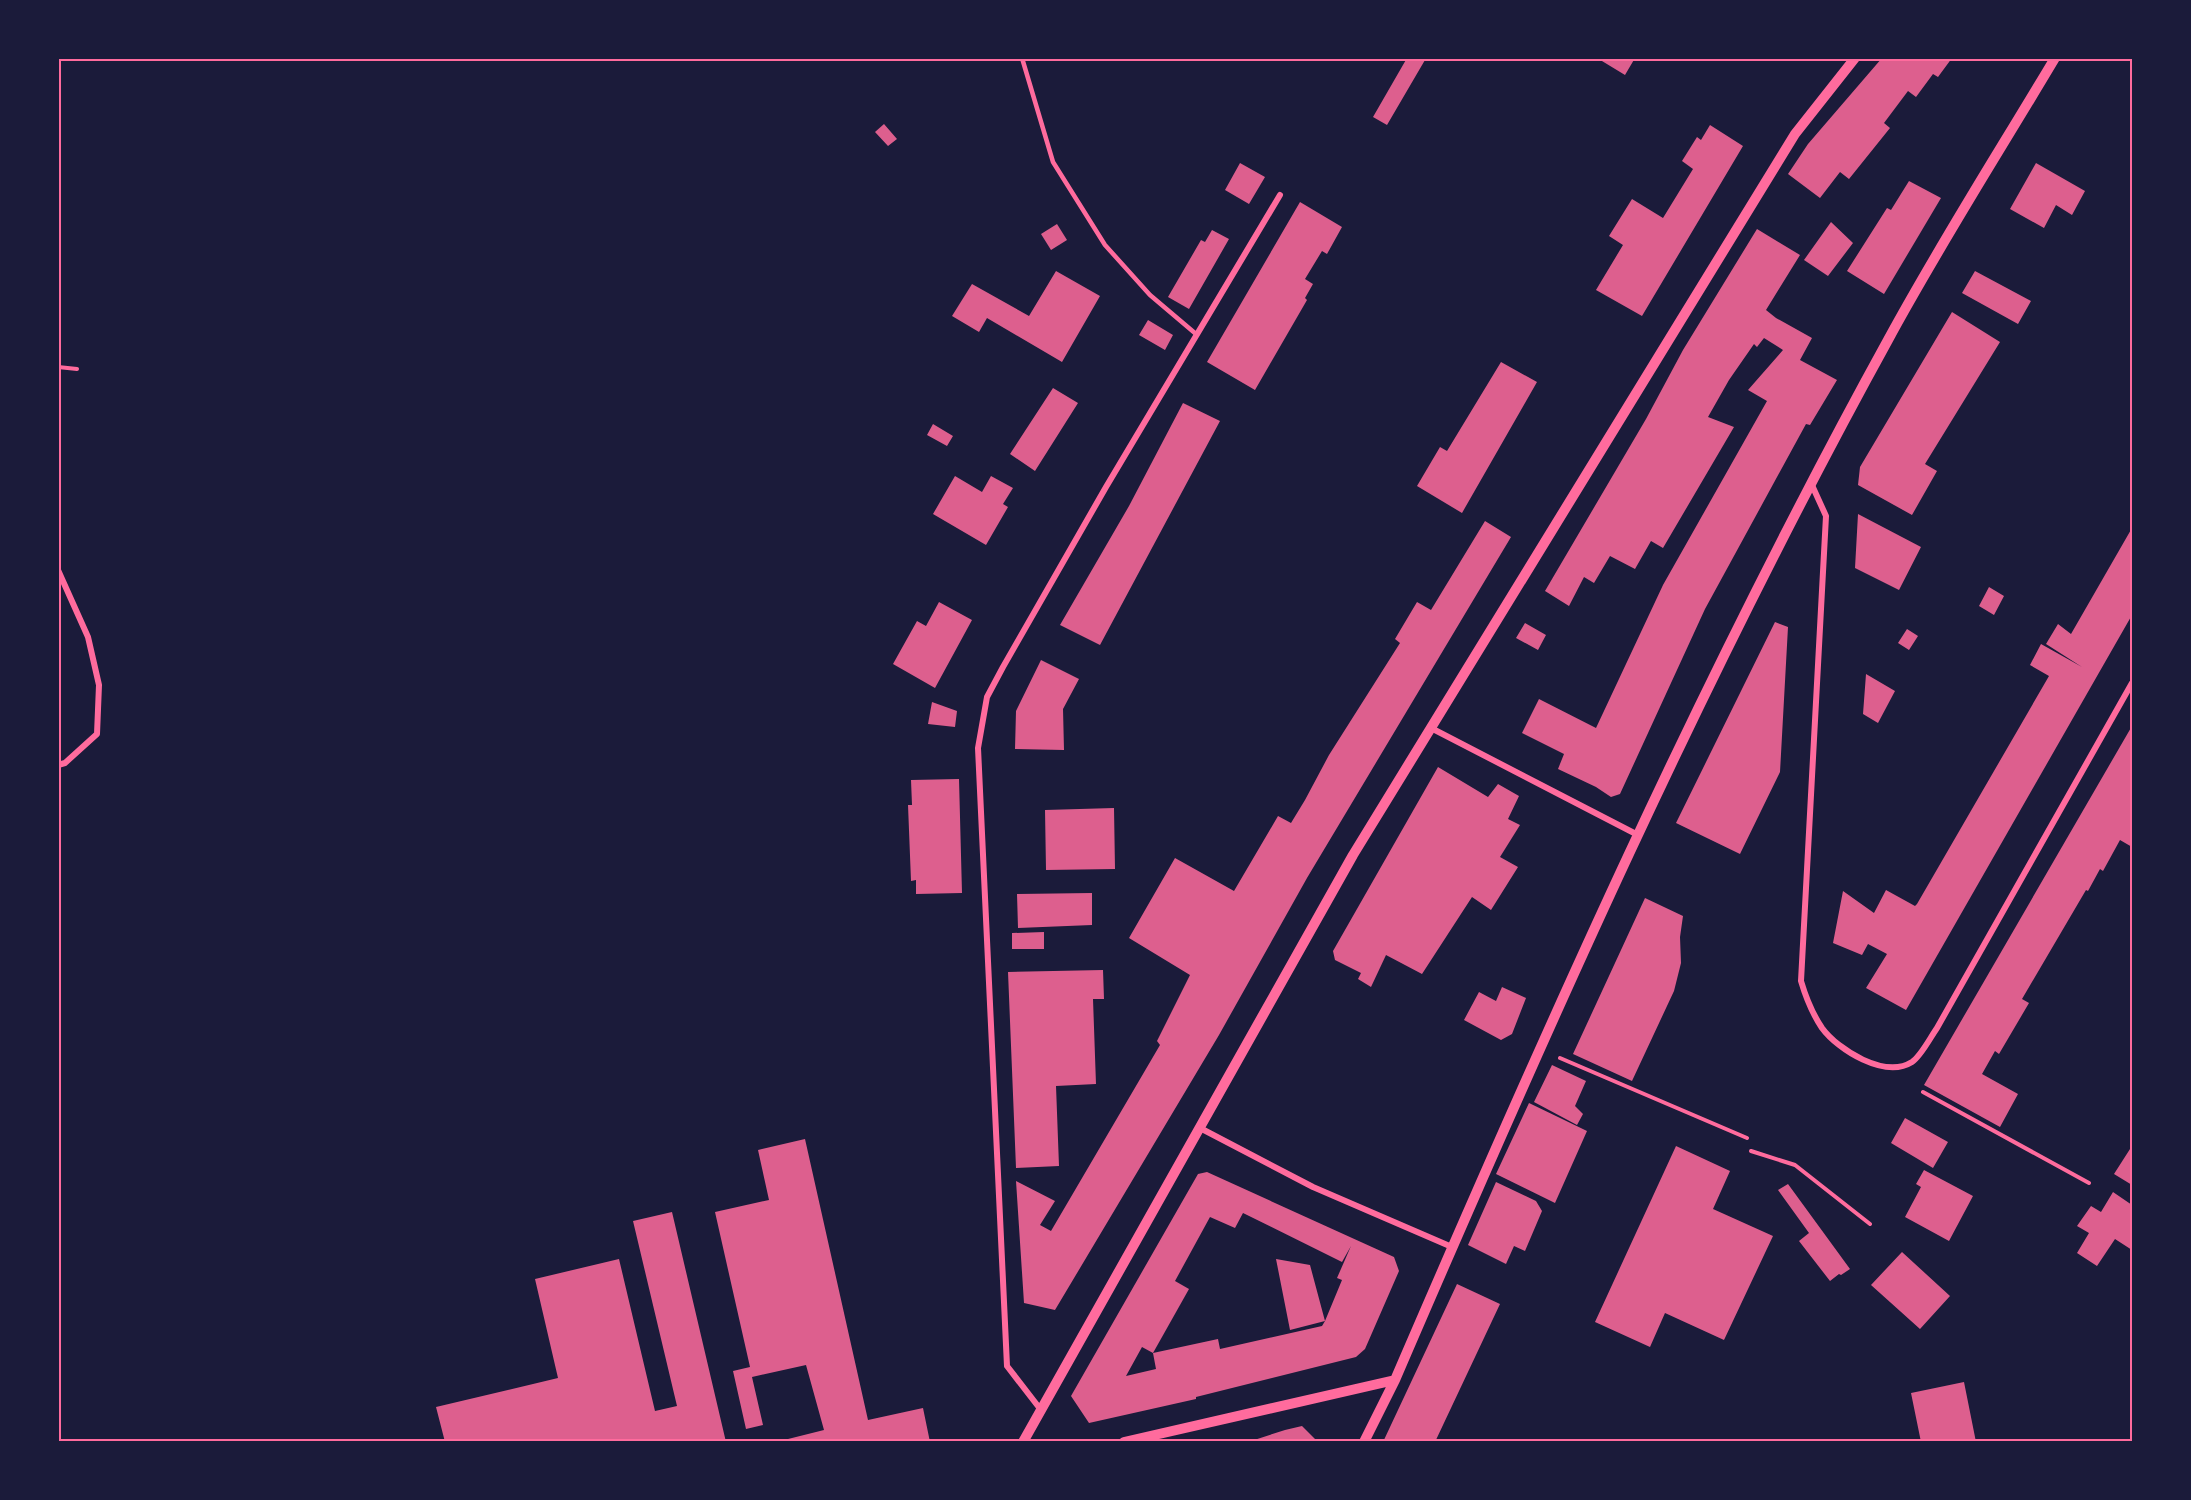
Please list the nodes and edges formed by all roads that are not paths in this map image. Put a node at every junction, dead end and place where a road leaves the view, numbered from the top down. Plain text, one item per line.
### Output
1 (1022, 58) edge
2 (1856, 58) edge
3 (2055, 58) edge
4 (1281, 195) dead end
5 (1196, 334) junction
6 (1811, 483) junction
7 (58, 570) edge
8 (2133, 683) edge
9 (1431, 728) junction
10 (62, 764) edge
11 (1636, 834) junction
12 (1200, 1128) junction
13 (1452, 1247) junction
14 (1395, 1380) junction
15 (1041, 1410) junction
16 (1023, 1442) edge
17 (1124, 1442) edge
18 (1364, 1442) edge

1 - 5 lane
2 - 9 street
3 - 6 street
4 - 5 street
5 - 15 street
6 - 8 street
6 - 11 street
7 - 10 street
9 - 11 street
9 - 12 street
11 - 13 street
12 - 13 street
12 - 15 street
13 - 14 street
14 - 17 street
14 - 18 street
15 - 16 street

